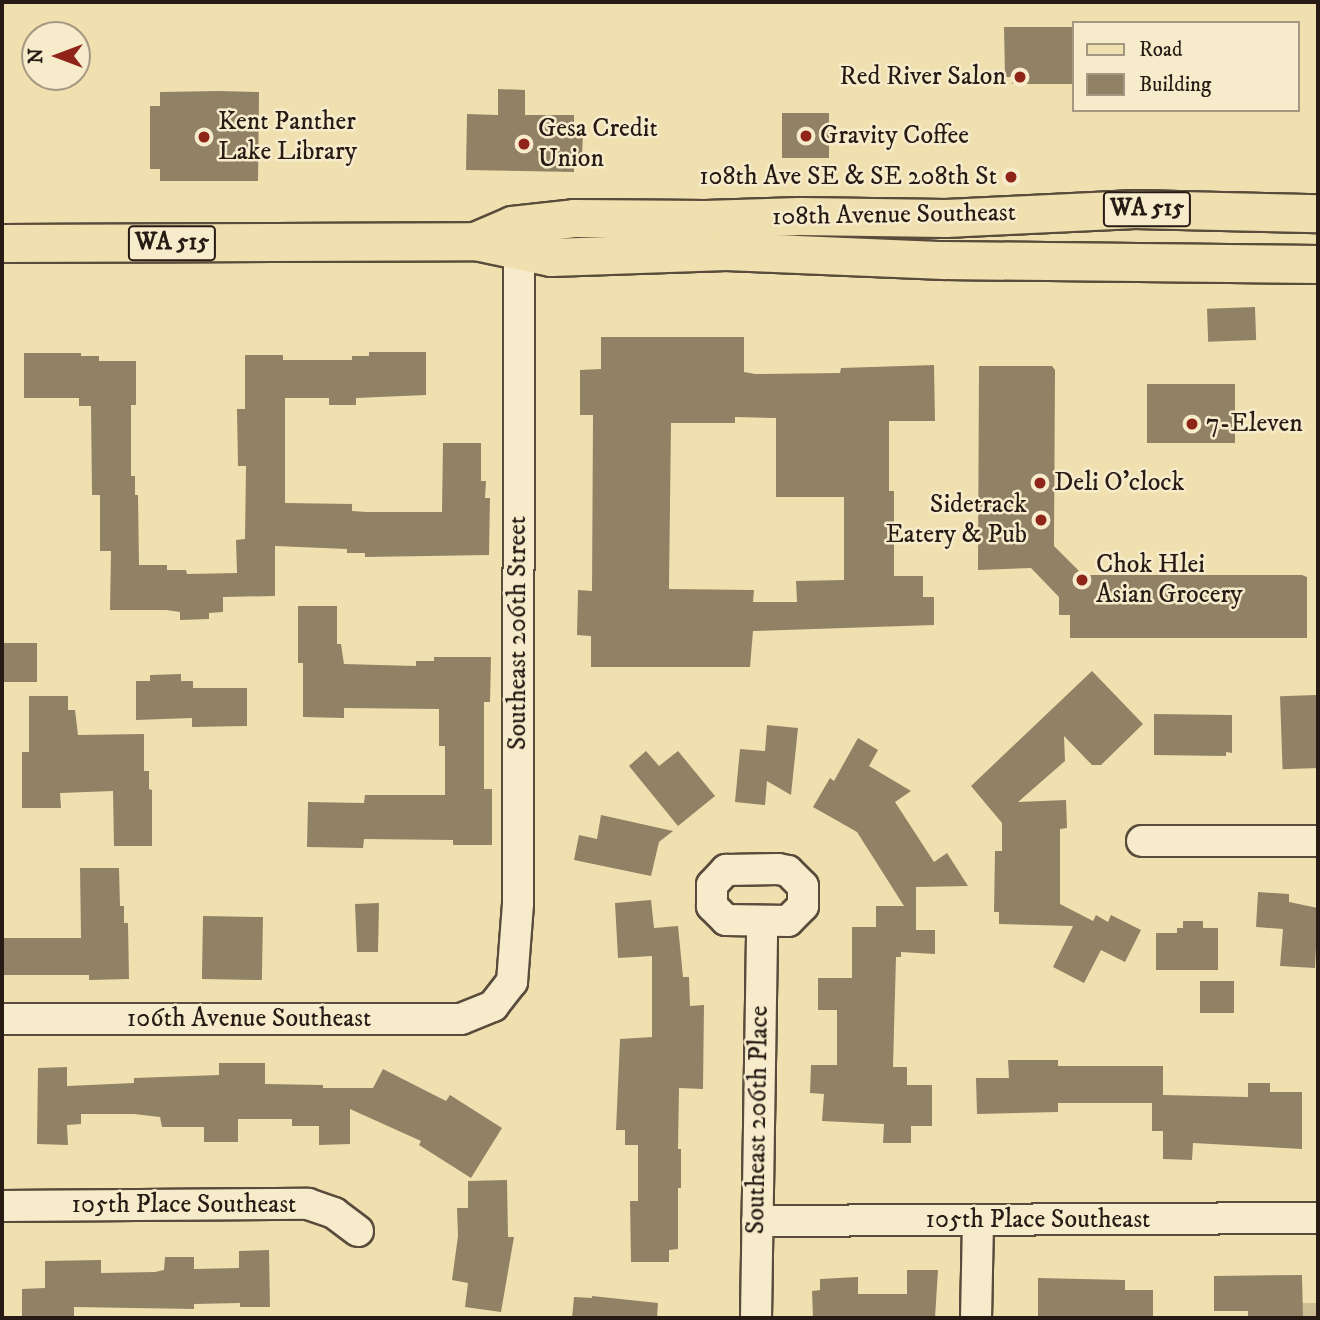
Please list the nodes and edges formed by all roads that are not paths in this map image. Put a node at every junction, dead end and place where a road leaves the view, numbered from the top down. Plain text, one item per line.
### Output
1 (1318, 213) edge
2 (475, 242) junction
3 (2, 243) edge
4 (519, 253) junction
5 (1318, 264) edge
6 (1142, 841) dead end
7 (1318, 841) edge
8 (762, 922) dead end
9 (493, 1006) joint
10 (2, 1019) edge
11 (2, 1206) edge
12 (1318, 1217) edge
13 (978, 1220) junction
14 (757, 1221) junction
15 (358, 1231) dead end
16 (756, 1318) edge
17 (976, 1318) edge

1 - 2 main road, 108th Avenue Southeast / WA 515
2 - 3 main road, 108th Avenue Southeast / WA 515
2 - 4 main road, 108th Avenue Southeast / WA 515
4 - 5 main road, 108th Avenue Southeast / WA 515
4 - 9 street, Southeast 206th Street
6 - 7 street
8 - 14 street, Southeast 206th Place
9 - 10 street, 106th Avenue Southeast
11 - 15 street, 105th Place Southeast
12 - 13 street, 105th Place Southeast
13 - 14 street, 105th Place Southeast
13 - 17 street
14 - 16 street, Southeast 206th Place

